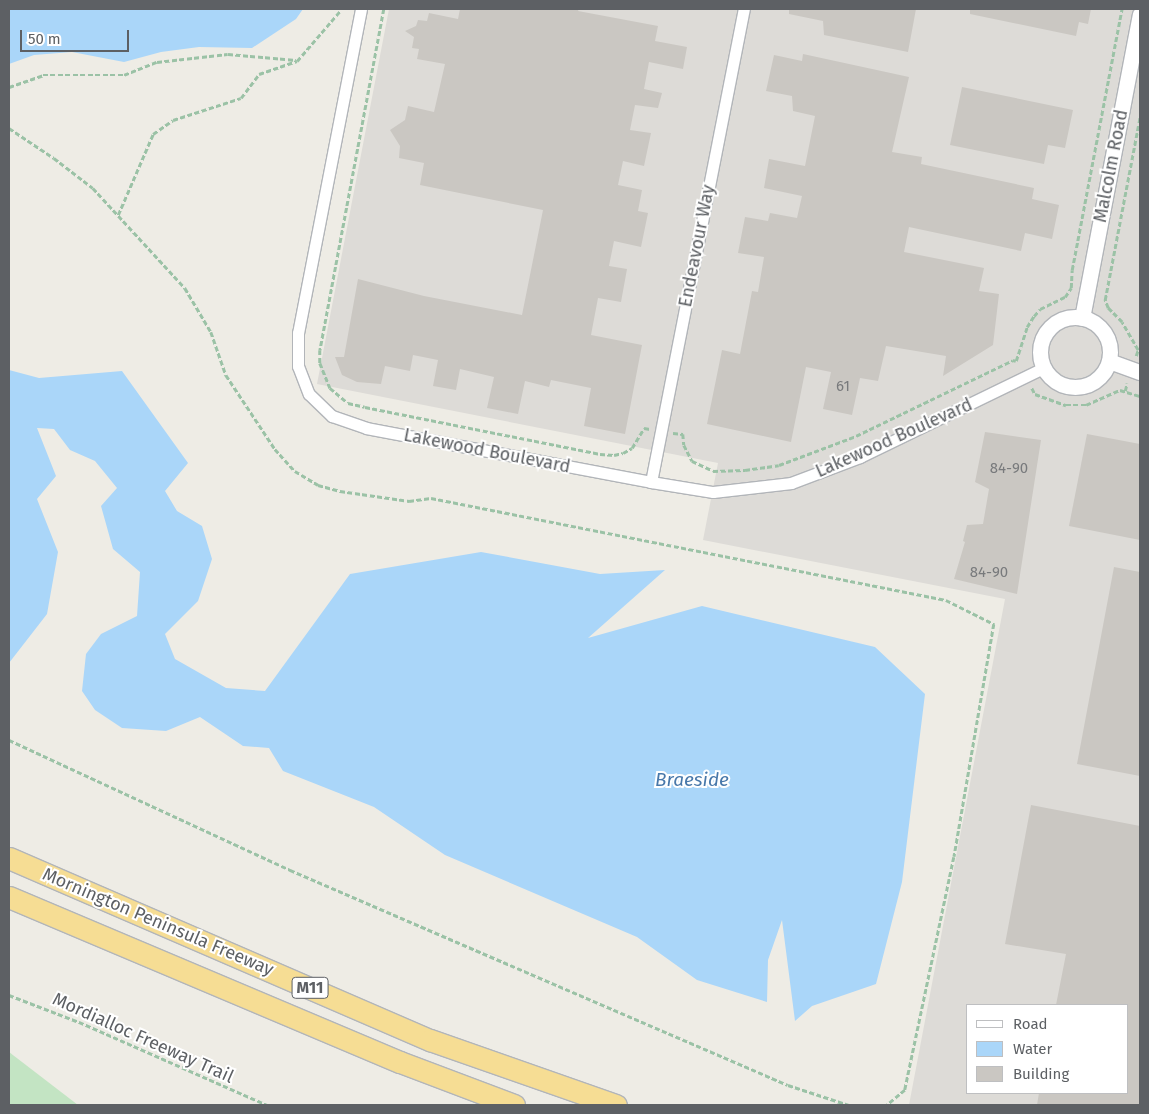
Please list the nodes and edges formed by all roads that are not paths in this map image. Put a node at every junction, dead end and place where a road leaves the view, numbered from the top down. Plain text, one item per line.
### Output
1 (361, 9) edge
2 (744, 9) edge
3 (1140, 15) edge
4 (1082, 318) junction
5 (1108, 361) junction
6 (1043, 368) junction
7 (1136, 371) edge
8 (651, 482) junction
9 (9, 858) edge
10 (9, 897) edge
11 (514, 1105) edge
12 (616, 1105) edge

1 - 8 street, Lakewood Boulevard
2 - 8 street, Endeavour Way
3 - 4 street, Malcolm Road
4 - 5 street
4 - 6 street
5 - 6 street
5 - 7 street
6 - 8 street, Lakewood Boulevard
9 - 12 highway, Mornington Peninsula Freeway / M11
10 - 11 highway, Mornington Peninsula Freeway / M11

